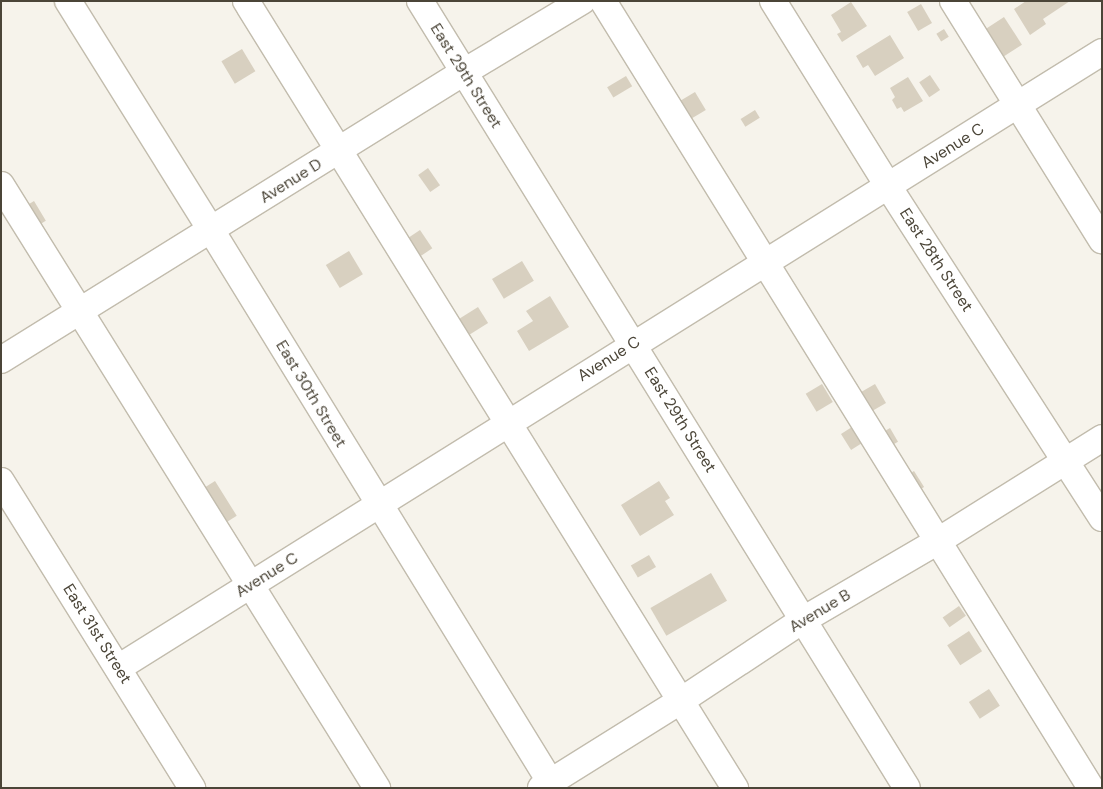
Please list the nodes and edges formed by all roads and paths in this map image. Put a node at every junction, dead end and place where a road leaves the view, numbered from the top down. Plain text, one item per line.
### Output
1 (68, 1) edge
2 (246, 1) edge
3 (420, 1) edge
4 (582, 1) edge
5 (603, 1) edge
6 (773, 1) edge
7 (953, 1) edge
8 (1102, 52) edge
9 (464, 72) junction
10 (1019, 106) junction
11 (339, 151) junction
12 (1, 185) edge
13 (888, 186) junction
14 (211, 230) junction
15 (1102, 240) edge
16 (766, 264) junction
17 (81, 311) junction
18 (633, 344) junction
19 (1, 360) edge
20 (510, 424) junction
21 (1102, 438) edge
22 (1066, 461) junction
23 (1, 481) edge
24 (379, 505) junction
25 (1102, 518) edge
26 (938, 541) junction
27 (251, 585) junction
28 (803, 620) junction
29 (118, 668) junction
30 (682, 700) junction
31 (548, 786) edge
32 (192, 788) edge
33 (377, 788) edge
34 (735, 788) edge
35 (907, 788) edge
36 (1091, 788) edge

1 - 14 street, East 30th Street
2 - 11 street
3 - 9 street, East 29th Street
4 - 9 street, Avenue D
5 - 16 street
6 - 13 street, East 28th Street
7 - 10 street
8 - 10 street, Avenue C
9 - 11 street, Avenue D
9 - 18 street, East 29th Street
10 - 13 street, Avenue C
10 - 15 street
11 - 14 street, Avenue D
11 - 20 street
12 - 17 street
13 - 16 street, Avenue C
13 - 22 street, East 28th Street
14 - 17 street, Avenue D
14 - 24 street, East 30th Street
16 - 18 street, Avenue C
16 - 26 street
17 - 19 street, Avenue D
17 - 27 street
18 - 20 street, Avenue C
18 - 28 street, East 29th Street
20 - 24 street, Avenue C
20 - 30 street
21 - 22 street, Avenue B
22 - 25 street, East 28th Street
22 - 26 street, Avenue B
23 - 29 street, East 31st Street
24 - 27 street, Avenue C
24 - 31 street, East 30th Street
26 - 28 street, Avenue B
26 - 36 street
27 - 29 street, Avenue C
27 - 33 street
28 - 30 street, Avenue B
28 - 35 street, East 29th Street
29 - 32 street, East 31st Street
30 - 31 street, Avenue B
30 - 34 street

